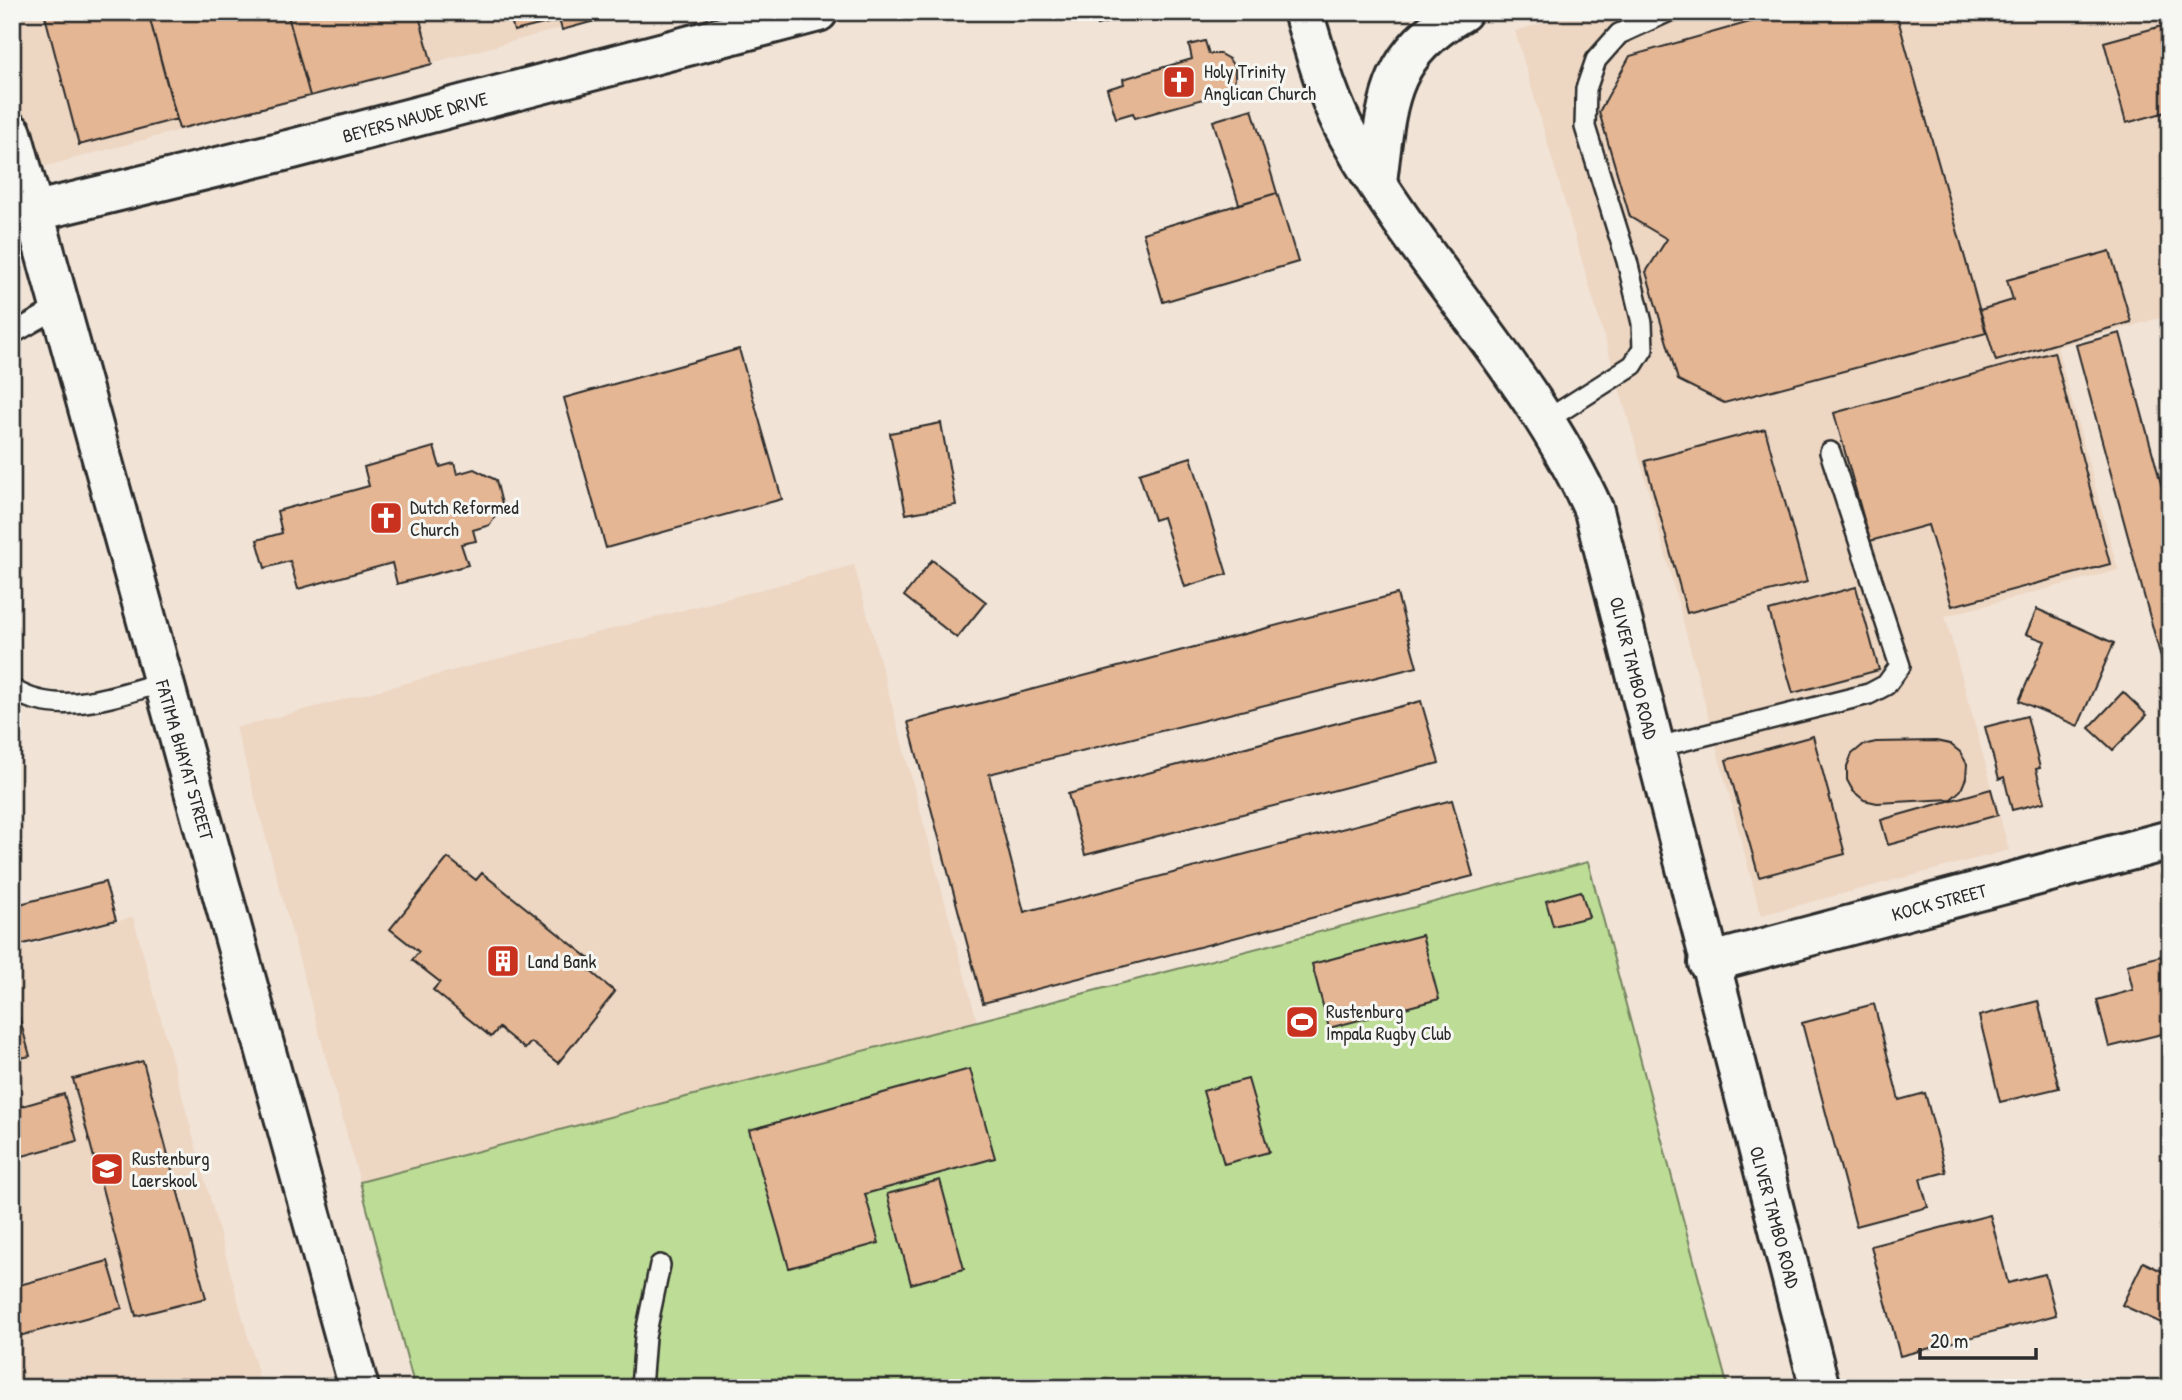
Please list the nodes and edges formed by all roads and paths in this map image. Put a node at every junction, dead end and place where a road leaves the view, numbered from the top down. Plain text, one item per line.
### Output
1 (818, 12) edge
2 (1303, 12) edge
3 (1462, 12) edge
4 (1667, 12) edge
5 (12, 133) edge
6 (1377, 182) junction
7 (24, 214) edge
8 (59, 307) junction
9 (12, 334) edge
10 (1545, 421) junction
11 (1830, 452) dead end
12 (164, 682) junction
13 (12, 689) edge
14 (1654, 748) junction
15 (2170, 840) edge
16 (1709, 963) junction
17 (660, 1265) dead end
18 (359, 1388) edge
19 (641, 1388) edge
20 (1820, 1388) edge

1 - 7 street, BEYERS NAUDE DRIVE
2 - 6 street, OLIVER TAMBO ROAD
3 - 6 street
4 - 10 lane
5 - 7 street, FATIMA BHAYAT STREET
6 - 10 street, OLIVER TAMBO ROAD
7 - 8 street, FATIMA BHAYAT STREET
8 - 9 lane
8 - 12 street, FATIMA BHAYAT STREET
10 - 14 street, OLIVER TAMBO ROAD
11 - 14 lane
12 - 13 lane
12 - 18 street, FATIMA BHAYAT STREET
14 - 16 street, OLIVER TAMBO ROAD
15 - 16 street, KOCK STREET
16 - 20 street, OLIVER TAMBO ROAD
17 - 19 lane

